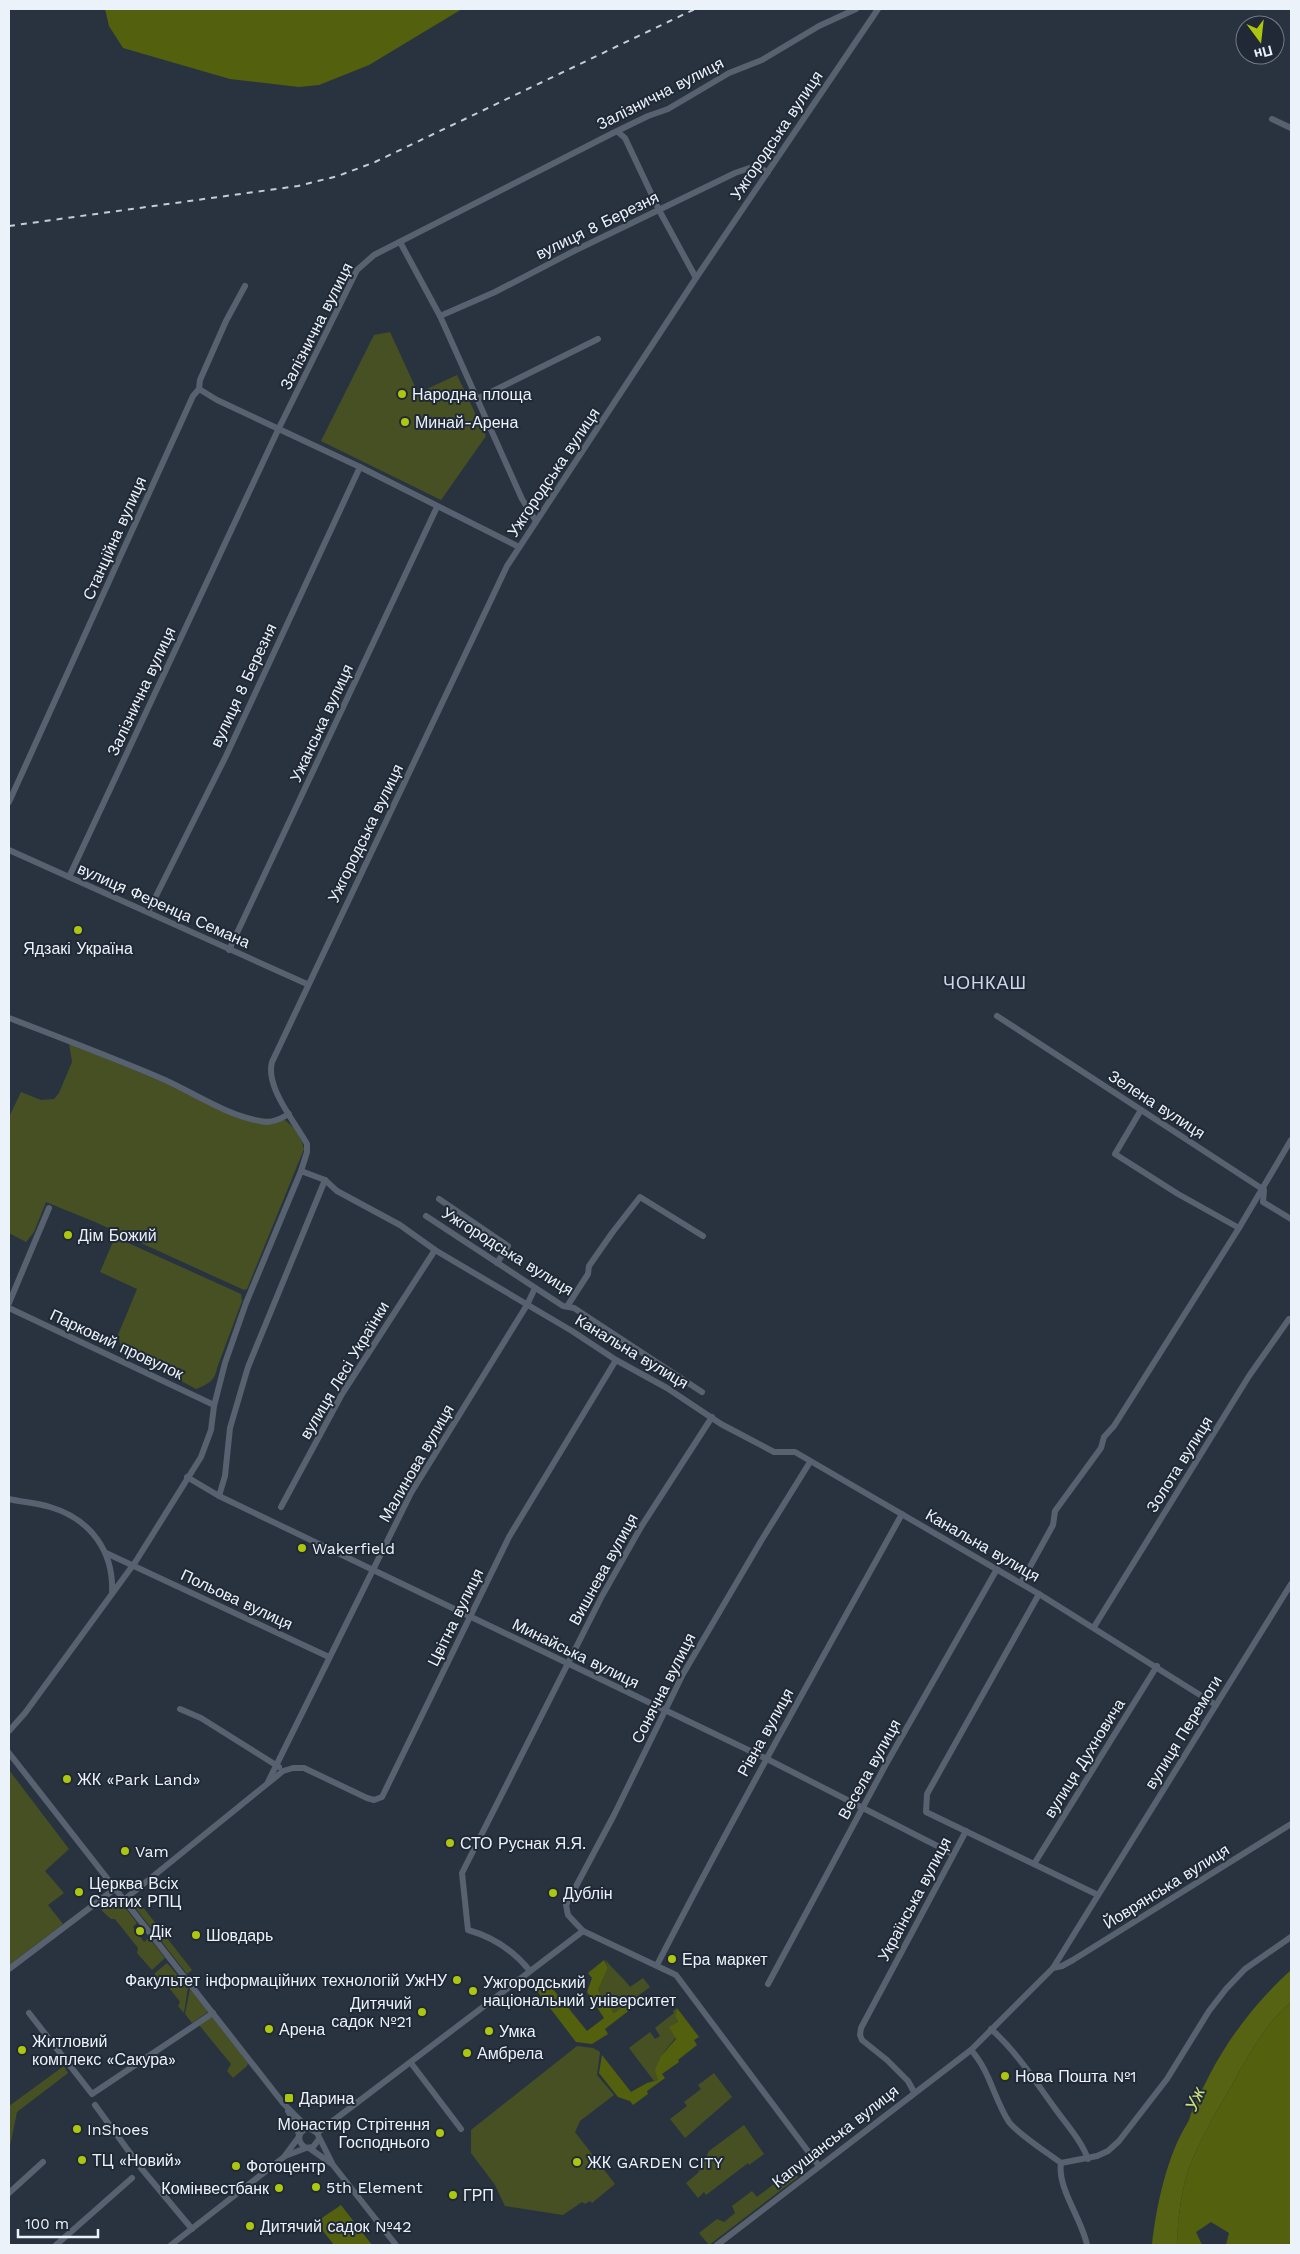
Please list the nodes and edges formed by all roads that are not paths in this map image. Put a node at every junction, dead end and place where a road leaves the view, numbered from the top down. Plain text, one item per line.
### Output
1 (856, 9) edge
2 (878, 9) edge
3 (1272, 119) dead end
4 (1291, 128) edge
5 (618, 132) junction
6 (768, 172) junction
7 (659, 210) junction
8 (400, 242) junction
9 (696, 278) junction
10 (245, 286) dead end
11 (440, 316) junction
12 (598, 339) dead end
13 (199, 389) junction
14 (477, 399) junction
15 (279, 428) junction
16 (360, 466) junction
17 (437, 507) junction
18 (536, 521) junction
19 (519, 547) junction
20 (9, 802) edge
21 (9, 850) edge
22 (70, 877) junction
23 (148, 912) junction
24 (229, 950) junction
25 (307, 984) junction
26 (997, 1016) dead end
27 (9, 1018) edge
28 (1141, 1110) junction
29 (289, 1114) junction
30 (1291, 1140) edge
31 (301, 1171) junction
32 (324, 1180) junction
33 (1261, 1188) junction
34 (439, 1199) dead end
35 (49, 1208) dead end
36 (426, 1216) dead end
37 (1291, 1219) edge
38 (1239, 1228) junction
39 (703, 1236) dead end
40 (434, 1250) junction
41 (497, 1263) junction
42 (535, 1288) junction
43 (9, 1303) edge
44 (527, 1305) junction
45 (568, 1305) junction
46 (9, 1308) edge
47 (1291, 1320) edge
48 (616, 1360) junction
49 (702, 1392) dead end
50 (214, 1404) junction
51 (712, 1418) junction
52 (810, 1462) junction
53 (187, 1478) junction
54 (219, 1496) junction
55 (9, 1499) edge
56 (282, 1507) dead end
57 (902, 1514) junction
58 (106, 1552) junction
59 (133, 1566) junction
60 (374, 1569) junction
61 (997, 1569) junction
62 (1021, 1583) junction
63 (1291, 1584) edge
64 (112, 1593) junction
65 (1039, 1594) junction
66 (470, 1617) junction
67 (1094, 1628) junction
68 (328, 1657) junction
69 (568, 1664) junction
70 (1157, 1666) junction
71 (1216, 1704) junction
72 (180, 1709) dead end
73 (666, 1711) junction
74 (9, 1731) edge
75 (9, 1753) edge
76 (767, 1759) junction
77 (277, 1764) junction
78 (283, 1772) junction
79 (266, 1785) junction
80 (864, 1808) junction
81 (1291, 1824) edge
82 (966, 1831) junction
83 (953, 1854) junction
84 (1034, 1864) junction
85 (116, 1888) junction
86 (1098, 1895) junction
87 (125, 1899) junction
88 (583, 1931) junction
89 (1291, 1937) edge
90 (657, 1965) junction
91 (1053, 1968) junction
92 (9, 1969) edge
93 (530, 1972) junction
94 (768, 1984) dead end
95 (29, 2013) dead end
96 (212, 2013) junction
97 (991, 2029) junction
98 (971, 2050) junction
99 (411, 2063) junction
100 (914, 2092) junction
101 (285, 2105) junction
102 (94, 2106) dead end
103 (311, 2128) junction
104 (461, 2129) dead end
105 (299, 2136) junction
106 (318, 2136) junction
107 (307, 2148) junction
108 (284, 2157) junction
109 (1088, 2159) junction
110 (43, 2162) dead end
111 (1061, 2163) junction
112 (333, 2165) junction
113 (819, 2166) junction
114 (132, 2178) dead end
115 (9, 2193) edge
116 (192, 2229) junction
117 (56, 2245) edge
118 (171, 2245) edge
119 (396, 2245) edge
120 (717, 2245) edge
121 (1087, 2245) edge

1 - 5 street, Залізнична вулиця
2 - 6 street, Ужгородська вулиця
3 - 4 street
5 - 7 street
5 - 8 street, Залізнична вулиця
6 - 7 street, вулиця 8 Березня
6 - 9 street, Ужгородська вулиця
7 - 9 street
7 - 11 street, вулиця 8 Березня
8 - 11 street
8 - 15 street, Залізнична вулиця
9 - 18 street, Ужгородська вулиця
10 - 13 street, Станційна вулиця
11 - 14 street
12 - 14 street
13 - 15 street
13 - 20 street, Станційна вулиця
14 - 18 street
15 - 16 street
15 - 22 street, Залізнична вулиця
16 - 17 street
16 - 23 street, вулиця 8 Березня
17 - 19 street
17 - 24 street, Ужанська вулиця
18 - 19 street, Ужгородська вулиця
19 - 25 street, Ужгородська вулиця
21 - 22 street, вулиця Ференца Семана
22 - 23 street, вулиця Ференца Семана
23 - 24 street, вулиця Ференца Семана
24 - 25 street, вулиця Ференца Семана
25 - 29 street, Ужгородська вулиця
26 - 28 street, Зелена вулиця
27 - 29 street
28 - 33 street, Зелена вулиця
28 - 38 street
29 - 31 street, Ужгородська вулиця
30 - 33 street
31 - 32 street, Канальна вулиця
31 - 50 street, Ужгородська вулиця
32 - 40 street, Канальна вулиця
32 - 54 street
33 - 37 street, Зелена вулиця
33 - 38 street
34 - 41 street
35 - 43 street
36 - 41 street, Ужгородська вулиця
38 - 62 street
39 - 45 street
40 - 44 street, Канальна вулиця
40 - 56 street, вулиця Лесі Українки
41 - 42 street, Ужгородська вулиця
42 - 44 street, Малинова вулиця
42 - 45 street, Ужгородська вулиця
44 - 48 street, Канальна вулиця
44 - 60 street, Малинова вулиця
45 - 49 street, Ужгородська вулиця
46 - 50 street, Парковий провулок
47 - 67 street, Золота вулиця
48 - 51 street, Канальна вулиця
48 - 66 street, Цвітна вулиця
50 - 53 street, Ужгородська вулиця
51 - 52 street, Канальна вулиця
51 - 69 street, Вишнева вулиця
52 - 57 street, Канальна вулиця
52 - 73 street, Сонячна вулиця
53 - 54 street, Минайська вулиця
53 - 59 street, Ужгородська вулиця
54 - 60 street, Минайська вулиця
55 - 58 street
57 - 61 street, Канальна вулиця
57 - 76 street, Рівна вулиця
58 - 59 street, Польова вулиця
58 - 64 street
59 - 64 street, Ужгородська вулиця
59 - 68 street, Польова вулиця
60 - 66 street, Минайська вулиця
60 - 68 street, Малинова вулиця
61 - 62 street, Канальна вулиця
61 - 80 street, Весела вулиця
62 - 65 street, Канальна вулиця
63 - 71 street, вулиця Перемоги
64 - 74 street, Ужгородська вулиця
65 - 67 street, Канальна вулиця
65 - 82 street, Українська вулиця
66 - 69 street, Минайська вулиця
66 - 78 street, Цвітна вулиця
67 - 70 street, Канальна вулиця
68 - 77 street, Малинова вулиця
69 - 73 street, Минайська вулиця
69 - 93 street, Вишнева вулиця
70 - 71 street, Канальна вулиця
70 - 84 street, вулиця Духновича
71 - 86 street, вулиця Перемоги
72 - 77 street
73 - 76 street, Минайська вулиця
73 - 88 street, Сонячна вулиця
75 - 85 street
76 - 80 street, Минайська вулиця
76 - 90 street, Рівна вулиця
77 - 78 street
77 - 79 street, Малинова вулиця
78 - 79 street
79 - 87 street
80 - 83 street, Минайська вулиця
80 - 94 street, Весела вулиця
81 - 91 street, Йоврянська вулиця
82 - 83 street, Українська вулиця
82 - 84 street
83 - 100 street, Українська вулиця
84 - 86 street
85 - 87 street
85 - 92 street
86 - 91 street, вулиця Перемоги
87 - 96 street
88 - 90 street
88 - 93 street
89 - 109 street
90 - 113 street
91 - 97 street, вулиця Перемоги
93 - 99 street
95 - 96 street
96 - 101 street
97 - 98 street, вулиця Перемоги
97 - 109 street
98 - 100 street, Капушанська вулиця
98 - 111 street
99 - 104 street
99 - 106 street
100 - 113 street, Капушанська вулиця
101 - 103 street
101 - 105 street
102 - 116 street
103 - 105 street
103 - 106 street
105 - 107 street
105 - 108 street
106 - 107 street
106 - 112 street
107 - 108 street
107 - 112 street
108 - 116 street
109 - 111 street
110 - 115 street
111 - 121 street
112 - 119 street
113 - 120 street, Капушанська вулиця
114 - 117 street
116 - 118 street

